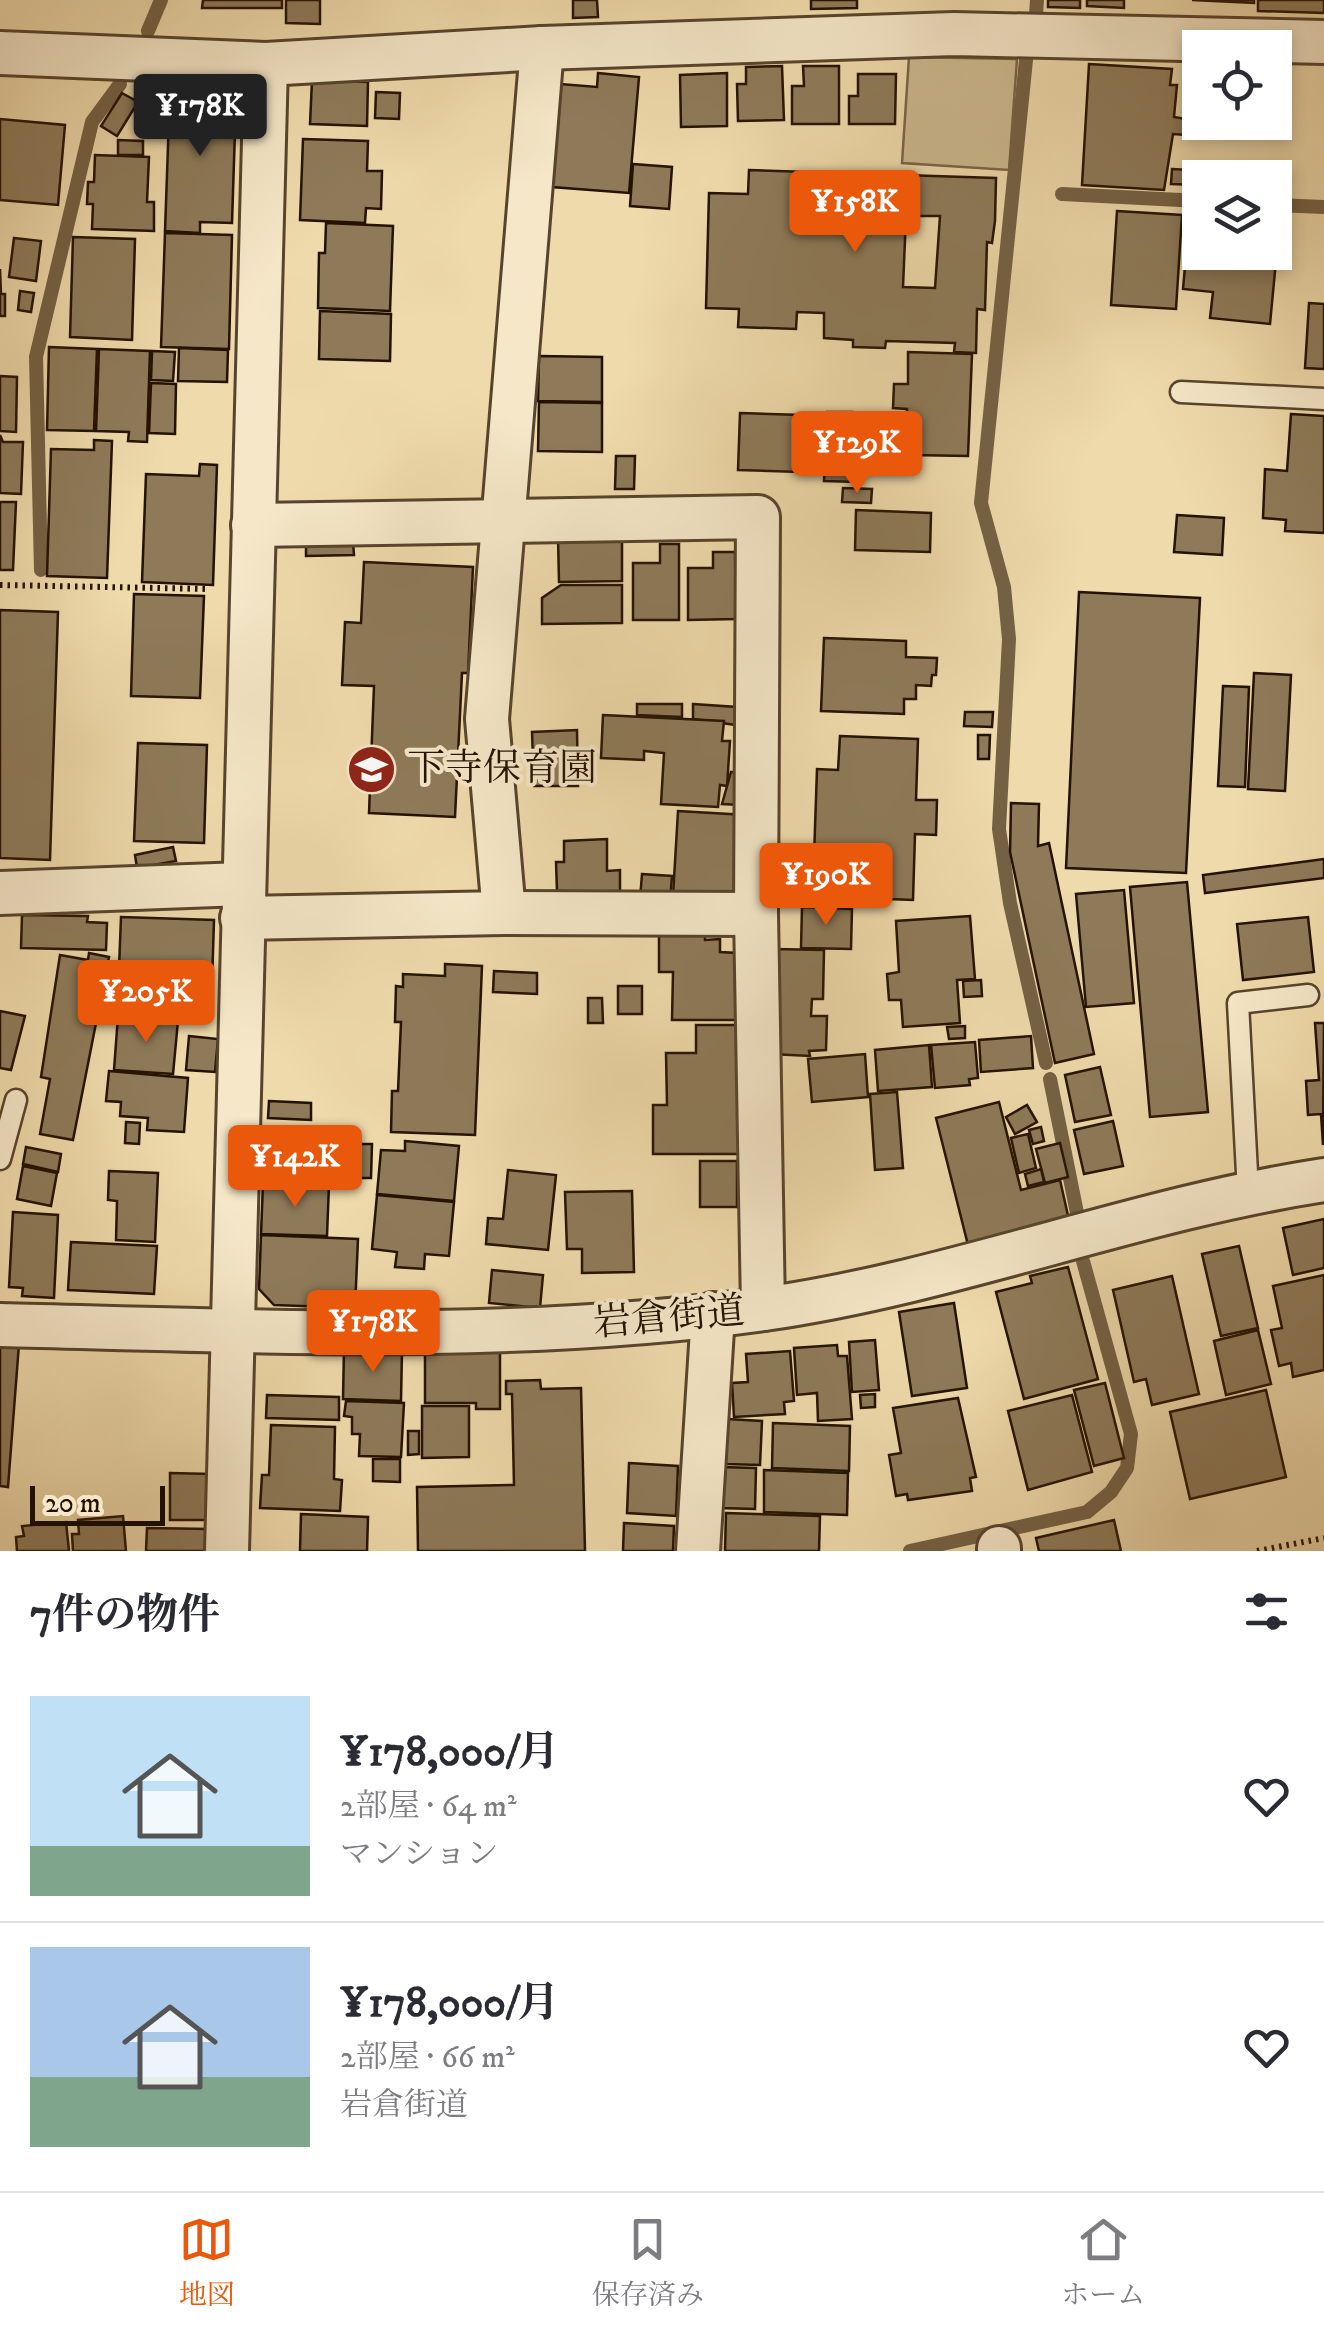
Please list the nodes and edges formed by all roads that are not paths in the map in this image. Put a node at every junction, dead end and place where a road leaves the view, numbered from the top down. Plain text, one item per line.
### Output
1 (1324, 42) edge
2 (542, 48) junction
3 (0, 53) edge
4 (266, 64) junction
5 (1181, 392) dead end
6 (1324, 399) edge
7 (501, 520) junction
8 (253, 525) junction
9 (0, 893) edge
10 (242, 902) junction
11 (504, 913) junction
12 (756, 914) junction
13 (1308, 996) dead end
14 (16, 1100) dead end
15 (0, 1158) edge
16 (1324, 1180) edge
17 (1248, 1192) junction
18 (764, 1309) junction
19 (713, 1314) junction
20 (1, 1321) edge
21 (230, 1330) junction
22 (226, 1551) edge
23 (698, 1551) edge

1 - 2 street
2 - 4 street
2 - 7 street
3 - 4 street
4 - 8 street
5 - 6 lane
7 - 8 street
7 - 11 street
7 - 12 street
8 - 10 street
9 - 10 street
10 - 11 street
10 - 21 street
11 - 12 street
12 - 18 street
13 - 17 lane
14 - 15 lane
16 - 17 street, 岩倉街道
17 - 18 street, 岩倉街道
18 - 19 street, 岩倉街道
19 - 21 street, 岩倉街道
19 - 23 street
20 - 21 street, 岩倉街道
21 - 22 street

